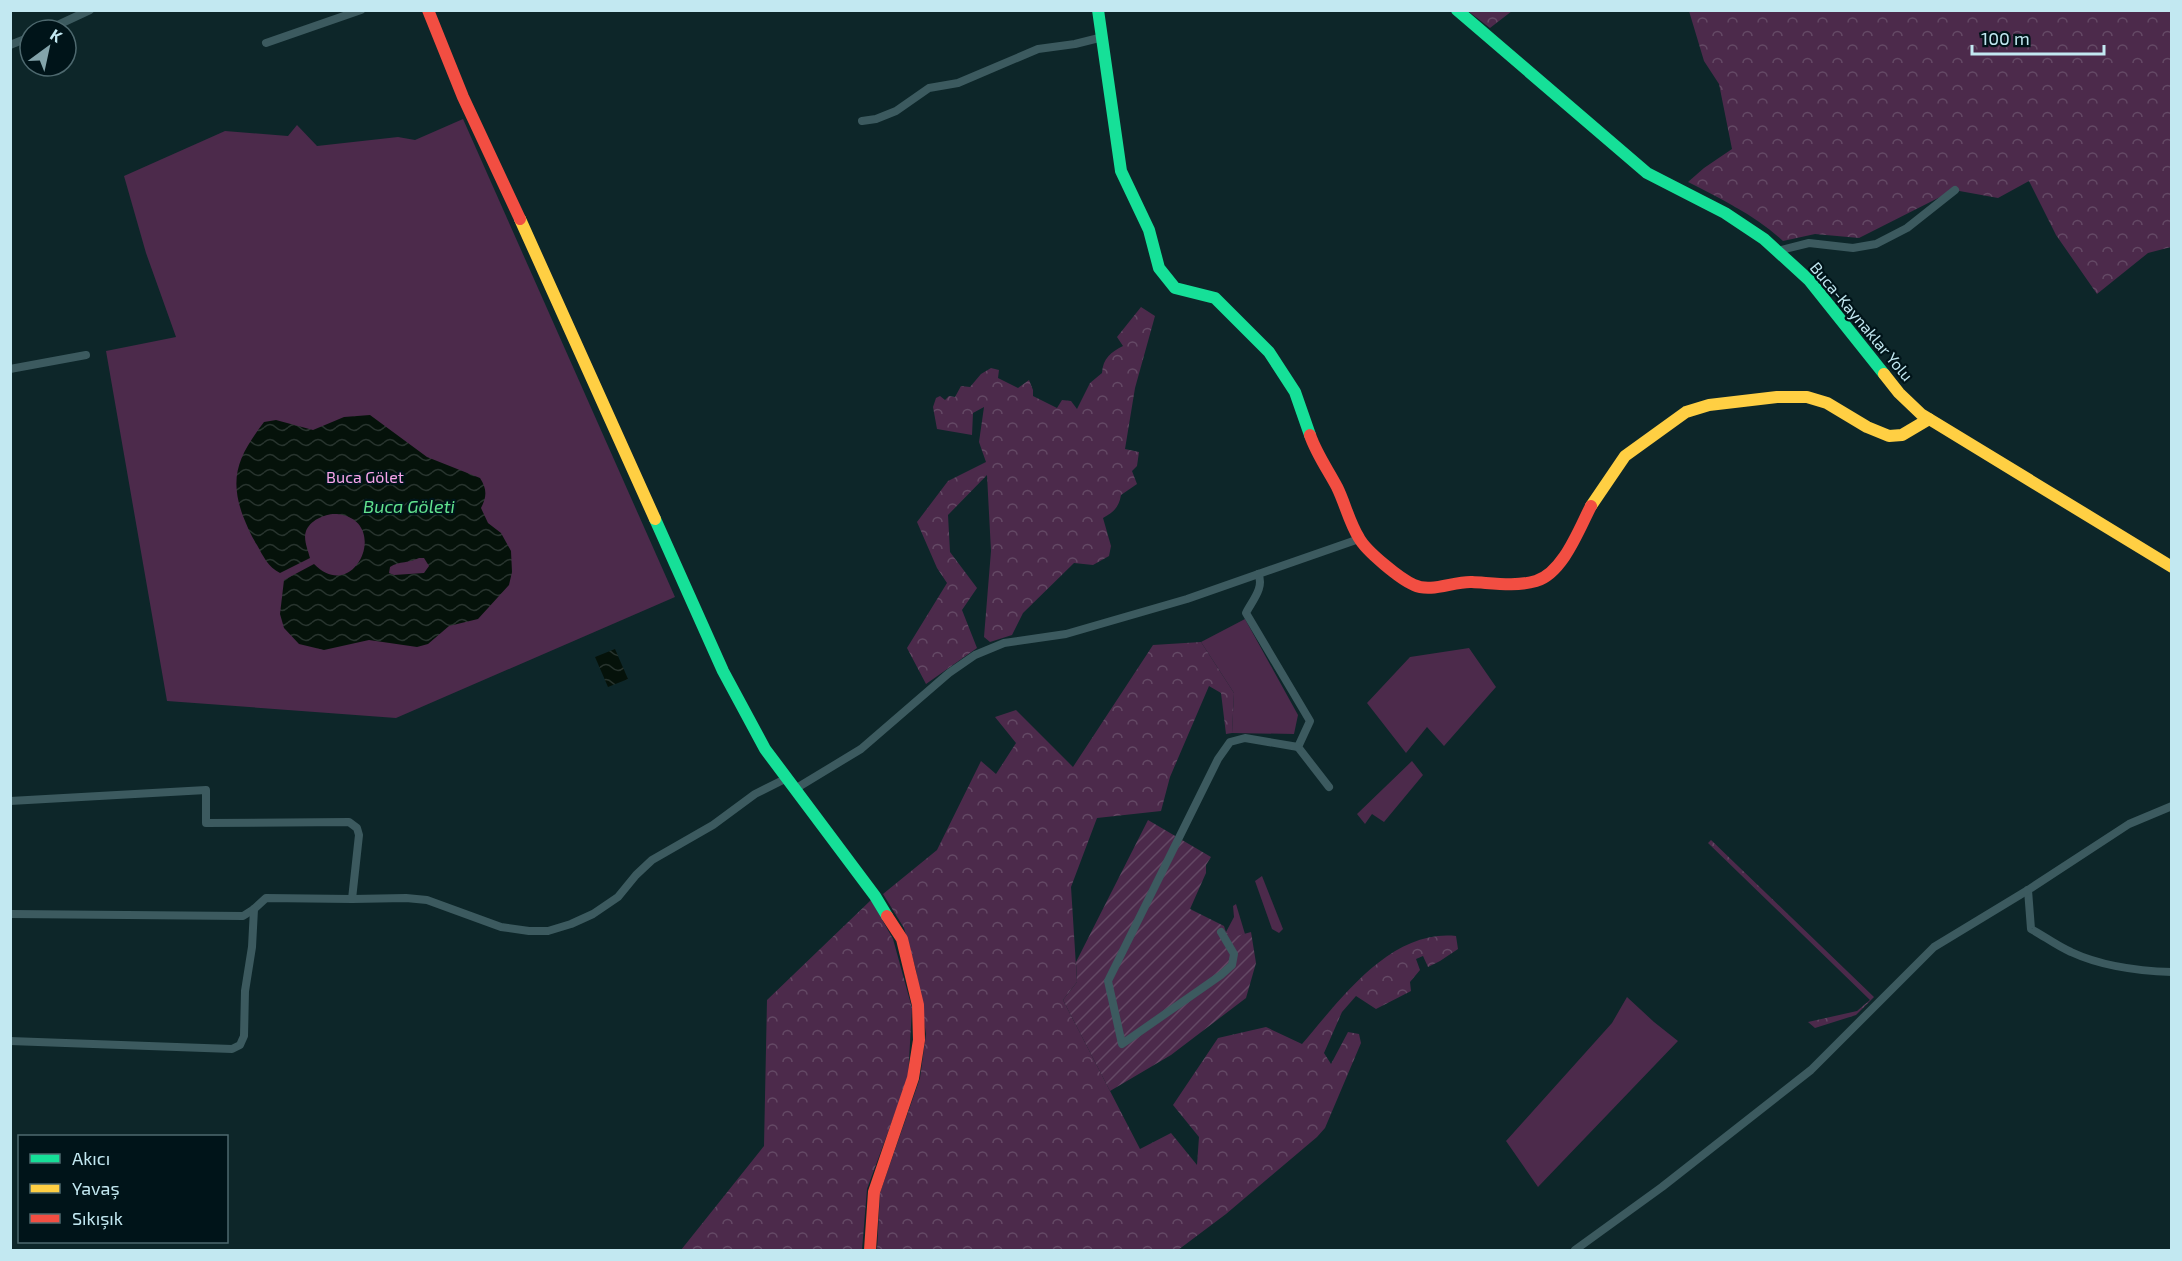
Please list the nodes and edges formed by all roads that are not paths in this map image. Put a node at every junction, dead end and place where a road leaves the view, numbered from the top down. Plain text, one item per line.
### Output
1 (90, 10) edge
2 (361, 10) edge
3 (428, 10) edge
4 (1098, 10) edge
5 (1457, 10) edge
6 (73, 18) edge
7 (1103, 37) junction
8 (266, 43) dead end
9 (862, 121) dead end
10 (1954, 190) dead end
11 (1777, 251) junction
12 (86, 355) dead end
13 (10, 369) edge
14 (1929, 419) junction
15 (1359, 539) junction
16 (2172, 567) edge
17 (1258, 574) junction
18 (1298, 747) junction
19 (787, 778) junction
20 (1329, 787) dead end
21 (795, 789) junction
22 (10, 801) edge
23 (2172, 806) edge
24 (2028, 890) junction
25 (352, 899) junction
26 (254, 909) junction
27 (10, 914) edge
28 (1221, 932) dead end
29 (2172, 972) edge
30 (10, 1041) edge
31 (870, 1251) edge
32 (1575, 1251) edge

1 - 6 street
2 - 8 street
3 - 19 street
4 - 7 street
5 - 11 street, Buca-Kaynaklar Yolu
7 - 9 street
7 - 15 street
10 - 11 street
11 - 14 street, Buca-Kaynaklar Yolu
12 - 13 street
14 - 15 street
14 - 16 street, Buca-Kaynaklar Yolu
15 - 17 street
17 - 18 street
17 - 21 street
18 - 20 street
18 - 28 street
19 - 21 street
19 - 25 street
21 - 31 street
22 - 25 street
23 - 24 street
24 - 29 street
24 - 32 street
25 - 26 street
26 - 27 street
26 - 30 street

